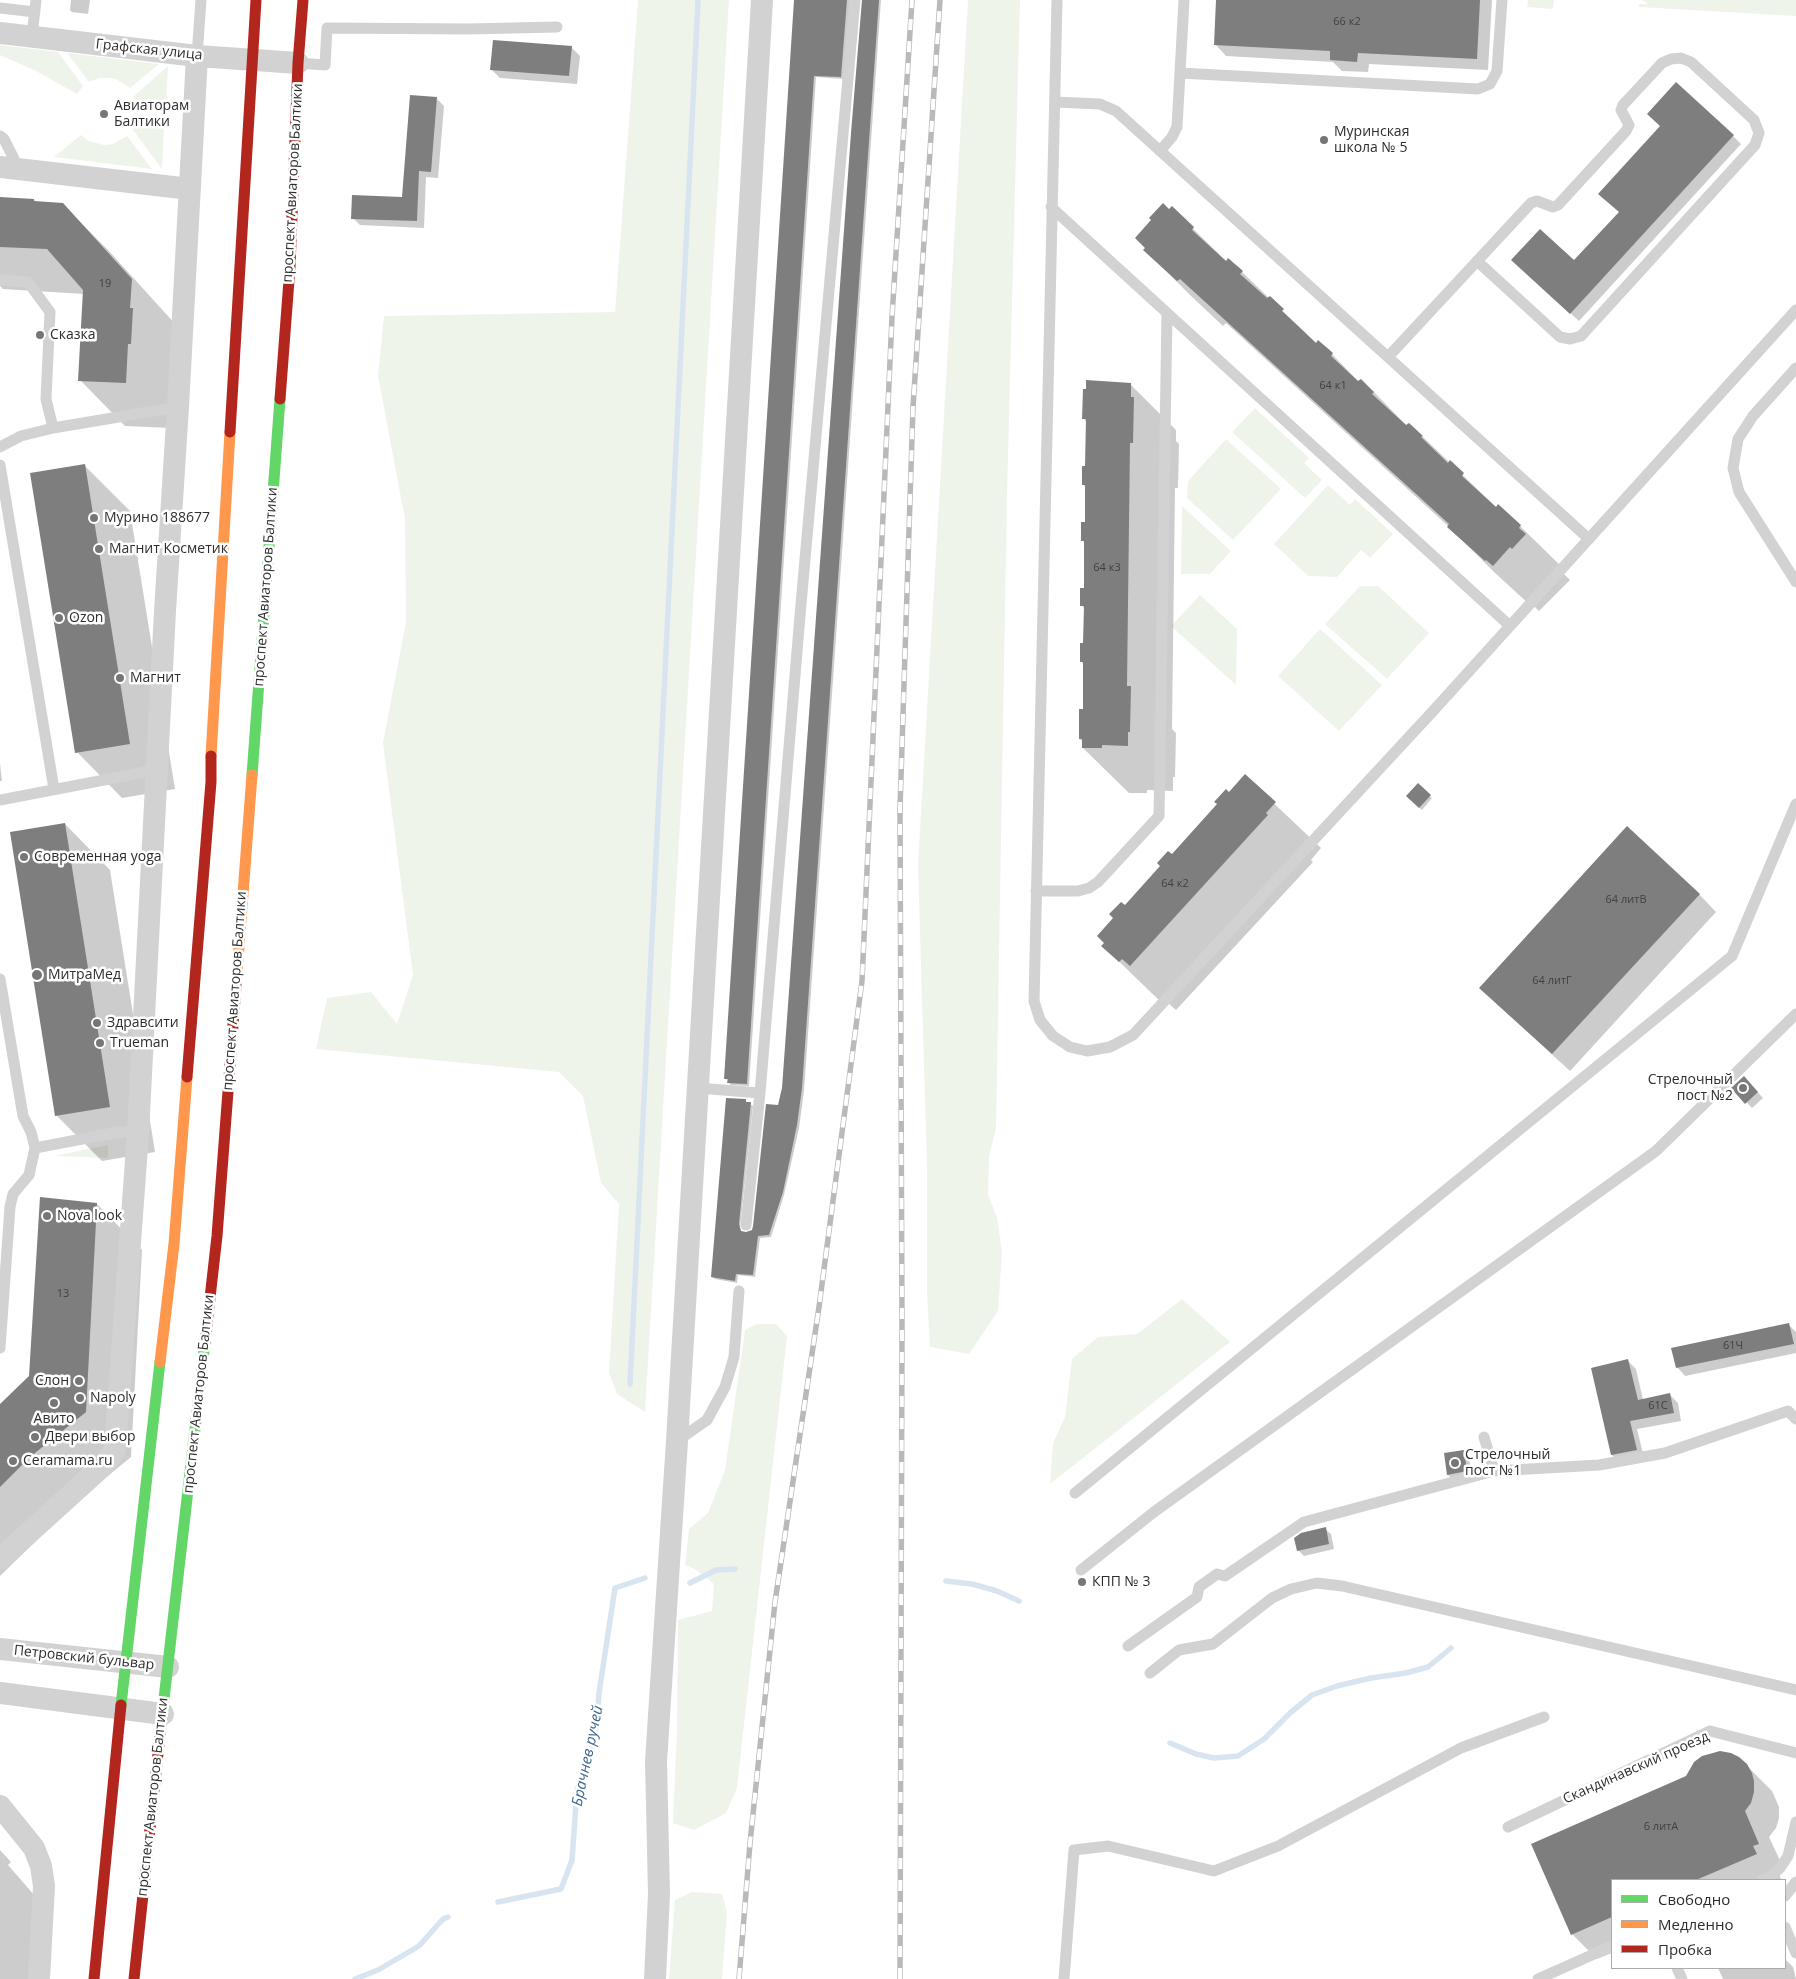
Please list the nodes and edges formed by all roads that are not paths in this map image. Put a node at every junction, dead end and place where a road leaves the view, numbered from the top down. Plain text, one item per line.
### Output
1 (36, 0) edge
2 (201, 0) edge
3 (256, 0) edge
4 (303, 0) edge
5 (762, 0) edge
6 (855, 0) edge
7 (1057, 0) edge
8 (1184, 0) edge
9 (1502, 0) edge
10 (0, 8) edge
11 (35, 12) junction
12 (557, 27) dead end
13 (0, 33) edge
14 (32, 36) junction
15 (197, 56) junction
16 (252, 60) junction
17 (298, 63) junction
18 (1180, 73) junction
19 (1055, 102) junction
20 (0, 136) edge
21 (1160, 151) junction
22 (10, 168) edge
23 (190, 189) junction
24 (1051, 207) junction
25 (1477, 261) junction
26 (0, 280) edge
27 (1796, 310) edge
28 (1167, 313) junction
29 (1388, 357) junction
30 (1796, 368) edge
31 (178, 407) junction
32 (53, 428) junction
33 (0, 448) edge
34 (0, 465) edge
35 (1589, 539) junction
36 (1796, 582) edge
37 (1510, 626) junction
38 (156, 770) junction
39 (54, 789) junction
40 (0, 800) edge
41 (1796, 804) edge
42 (1036, 891) junction
43 (0, 980) edge
44 (1796, 1014) edge
45 (698, 1088) junction
46 (760, 1094) junction
47 (138, 1133) junction
48 (35, 1148) junction
49 (746, 1225) dead end
50 (739, 1291) dead end
51 (0, 1348) edge
52 (1793, 1411) edge
53 (1484, 1437) dead end
54 (677, 1441) junction
55 (1494, 1472) junction
56 (1075, 1493) dead end
57 (0, 1559) edge
58 (1081, 1570) dead end
59 (1128, 1646) dead end
60 (0, 1649) edge
61 (127, 1662) junction
62 (168, 1666) junction
63 (1150, 1673) dead end
64 (1796, 1690) edge
65 (0, 1693) edge
66 (122, 1708) junction
67 (163, 1714) junction
68 (1544, 1717) dead end
69 (1796, 1753) edge
70 (0, 1806) edge
71 (1796, 1822) edge
72 (1508, 1827) dead end
73 (1792, 1859) edge
74 (1765, 1879) edge
75 (1796, 1882) edge
76 (1786, 1895) edge
77 (1786, 1929) edge
78 (1611, 1947) edge
79 (1796, 1953) edge
80 (1560, 1975) edge
81 (39, 1979) edge
82 (94, 1979) edge
83 (134, 1979) edge
84 (655, 1979) edge
85 (1064, 1979) edge
86 (1538, 1979) edge

1 - 11 lane
2 - 15 lane
3 - 16 street
4 - 17 street, проспект Авиаторов Балтики
5 - 45 street
6 - 46 lane
7 - 19 lane
8 - 18 lane
9 - 18 lane
10 - 11 lane
11 - 14 lane
12 - 17 lane
13 - 14 street, Графская улица
14 - 15 street, Графская улица
15 - 16 street, Графская улица
15 - 23 street
16 - 17 street, Графская улица
16 - 61 street
17 - 62 street, проспект Авиаторов Балтики
18 - 21 lane
19 - 21 lane
19 - 24 lane
20 - 22 lane
21 - 29 lane
22 - 23 street
23 - 31 street
24 - 28 lane
24 - 42 lane
25 - 25 lane
25 - 29 lane
26 - 32 lane
27 - 35 lane
28 - 37 lane
28 - 42 lane
29 - 35 lane
30 - 36 lane
31 - 32 lane
31 - 38 street
32 - 33 lane
34 - 39 lane
35 - 37 lane
37 - 42 lane
38 - 39 lane
38 - 47 street
39 - 40 lane
41 - 56 lane
43 - 48 lane
44 - 58 lane
45 - 46 lane
45 - 54 street
46 - 49 lane
47 - 48 lane
47 - 57 street
48 - 51 lane
50 - 54 lane
52 - 55 lane
53 - 55 lane
54 - 84 street
55 - 59 lane
60 - 61 street, Петровский бульвар
61 - 62 street, Петровский бульвар
61 - 66 street
62 - 67 street, проспект Авиаторов Балтики
63 - 64 lane
65 - 66 street
66 - 67 street
66 - 82 street
67 - 83 street, проспект Авиаторов Балтики
68 - 85 lane
69 - 72 lane, Скандинавский проезд
70 - 81 street
71 - 73 lane
73 - 74 lane
75 - 76 lane
77 - 79 lane
78 - 80 lane
80 - 86 lane

